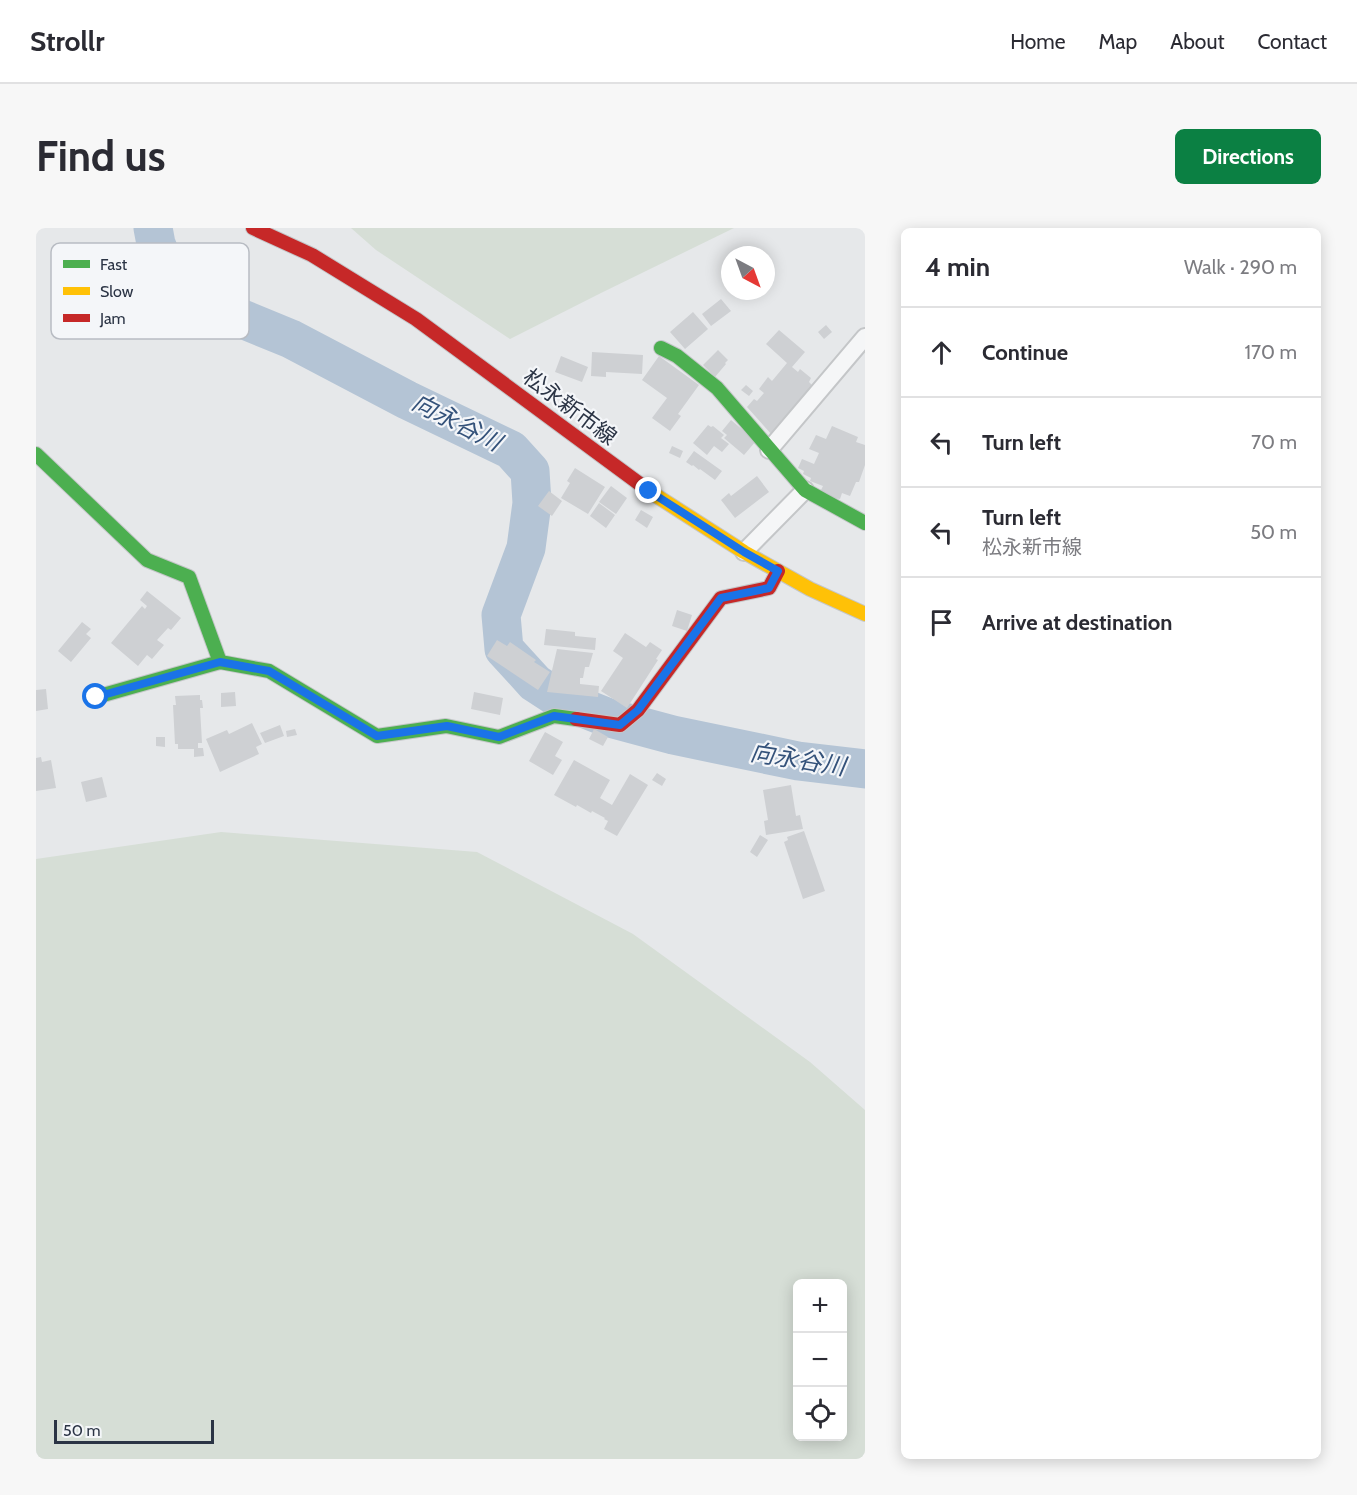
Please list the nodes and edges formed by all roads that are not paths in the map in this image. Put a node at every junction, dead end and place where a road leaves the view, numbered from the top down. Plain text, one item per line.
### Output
1 (254, 228) edge
2 (865, 337) edge
3 (661, 348) dead end
4 (769, 450) junction
5 (36, 454) edge
6 (805, 490) junction
7 (865, 523) edge
8 (744, 552) junction
9 (778, 571) junction
10 (865, 614) edge
11 (220, 662) junction
12 (96, 697) dead end

1 - 8 street, 松永新市線
2 - 4 street
3 - 4 street
4 - 6 street
5 - 11 street
6 - 7 street
6 - 8 street
8 - 9 street, 松永新市線
9 - 10 street, 松永新市線
9 - 11 street
11 - 12 street

